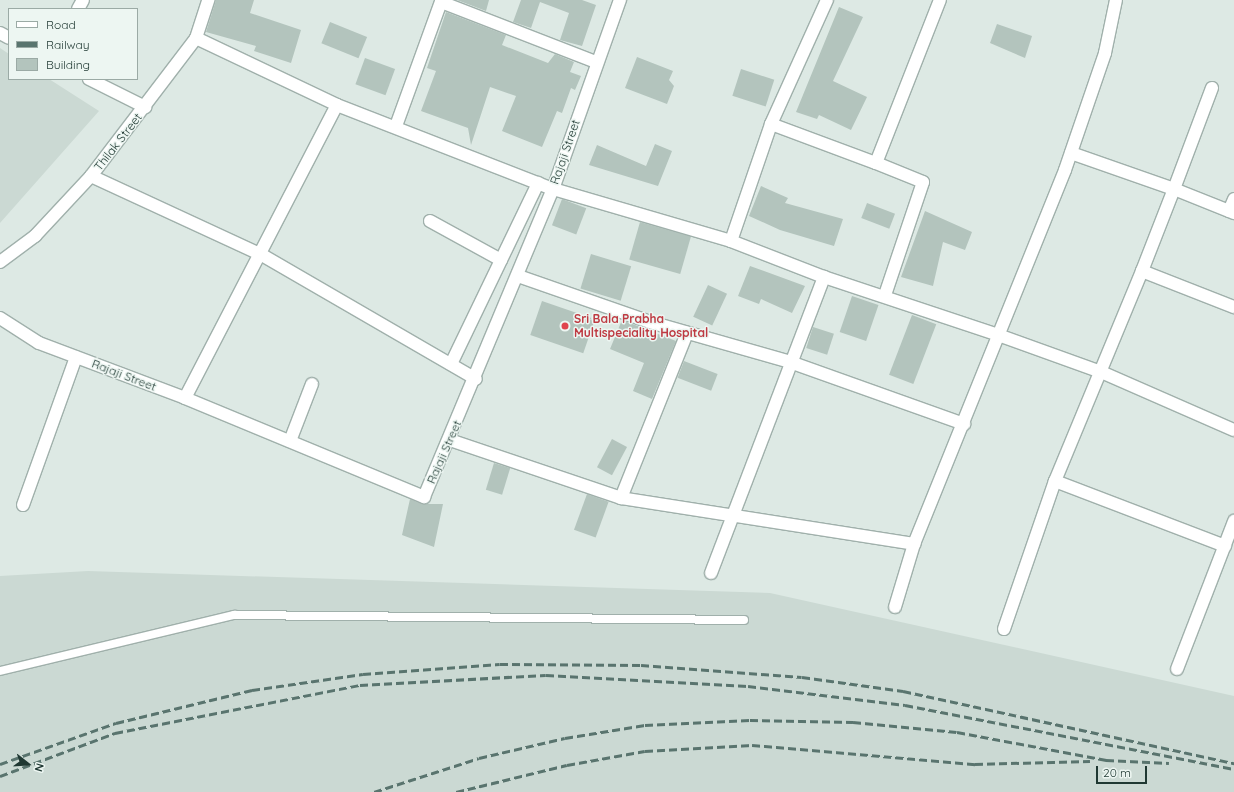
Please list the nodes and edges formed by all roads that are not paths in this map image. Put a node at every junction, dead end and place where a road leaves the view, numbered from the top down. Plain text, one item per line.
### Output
1 (208, 0) edge
2 (620, 0) edge
3 (827, 0) edge
4 (940, 0) edge
5 (1116, 0) edge
6 (442, 1) edge
7 (196, 38) junction
8 (596, 62) junction
9 (91, 80) edge
10 (1212, 88) dead end
11 (337, 105) junction
12 (145, 107) junction
13 (771, 124) junction
14 (396, 126) junction
15 (1071, 153) junction
16 (876, 163) junction
17 (91, 176) junction
18 (538, 183) junction
19 (553, 189) junction
20 (1174, 189) junction
21 (1234, 199) edge
22 (1231, 212) edge
23 (430, 221) dead end
24 (731, 241) junction
25 (262, 255) junction
26 (501, 260) junction
27 (0, 262) edge
28 (1142, 271) junction
29 (518, 276) junction
30 (824, 276) junction
31 (885, 295) junction
32 (1234, 307) edge
33 (0, 318) edge
34 (687, 333) junction
35 (998, 335) junction
36 (76, 357) junction
37 (790, 362) junction
38 (451, 364) junction
39 (1101, 372) junction
40 (476, 378) junction
41 (312, 384) dead end
42 (185, 398) junction
43 (964, 424) junction
44 (1234, 430) edge
45 (450, 440) junction
46 (290, 441) junction
47 (1056, 481) junction
48 (621, 498) junction
49 (23, 505) dead end
50 (733, 514) junction
51 (1234, 521) edge
52 (914, 544) junction
53 (1224, 546) junction
54 (711, 573) dead end
55 (895, 607) dead end
56 (744, 620) dead end
57 (1004, 630) dead end
58 (1177, 669) dead end
59 (0, 671) edge

1 - 7 street, Thilak Street
2 - 8 street, Rajaji Street
3 - 13 street
4 - 16 street
5 - 15 street
6 - 8 street
6 - 14 street
7 - 11 street
7 - 12 street, Thilak Street
8 - 19 street, Rajaji Street
9 - 12 street
10 - 20 street
11 - 14 street
11 - 25 street
12 - 17 street, Thilak Street
13 - 16 street
13 - 24 street
14 - 18 street
15 - 20 street
15 - 35 street
16 - 31 street
17 - 25 street
17 - 27 street, Thilak Street
18 - 19 street
18 - 26 street
19 - 24 street
19 - 29 street, Rajaji Street
20 - 22 street
20 - 28 street
21 - 22 street
23 - 26 street
24 - 30 street
25 - 38 street
25 - 42 street
26 - 38 street
28 - 32 street
28 - 39 street
29 - 34 street
29 - 40 street, Rajaji Street
30 - 31 street
30 - 37 street
31 - 35 street
33 - 36 street, Rajaji Street
34 - 37 street
34 - 48 street
35 - 39 street
35 - 43 street
36 - 42 street, Rajaji Street
36 - 49 street
37 - 43 street
37 - 50 street
38 - 40 street
39 - 44 street
39 - 47 street
40 - 45 street, Rajaji Street
41 - 46 street
42 - 46 street, Rajaji Street
43 - 52 street
45 - 46 street, Rajaji Street
45 - 48 street
47 - 53 street
47 - 57 street
48 - 50 street
50 - 52 street
50 - 54 street
51 - 53 street
52 - 55 street
53 - 58 street
56 - 59 lane

